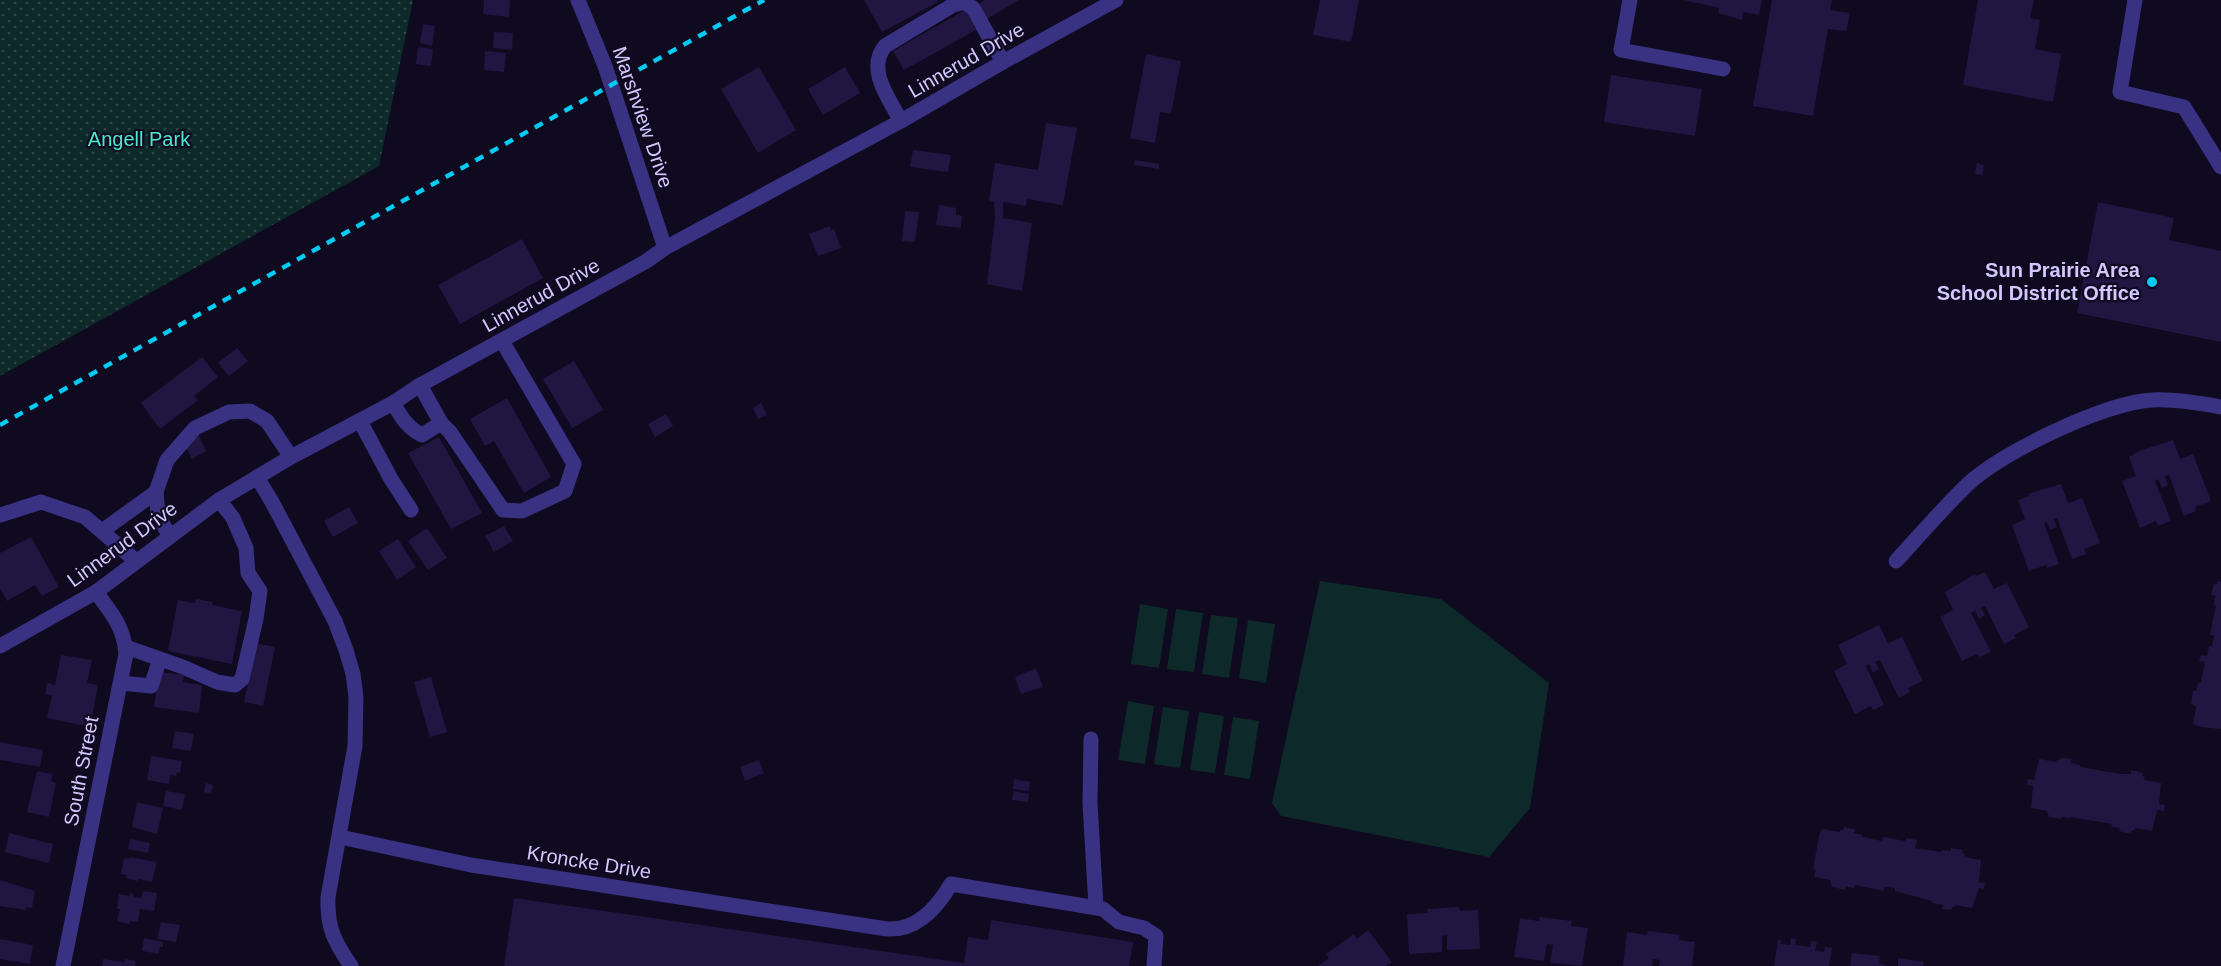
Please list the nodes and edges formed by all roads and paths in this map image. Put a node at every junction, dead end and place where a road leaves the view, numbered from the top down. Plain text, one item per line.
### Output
1 (578, 0) edge
2 (1116, 0) edge
3 (1630, 0) edge
4 (2135, 0) edge
5 (1099, 4) edge
6 (1003, 62) junction
7 (1723, 69) dead end
8 (901, 121) junction
9 (2221, 167) edge
10 (665, 248) junction
11 (502, 341) junction
12 (420, 385) junction
13 (393, 403) junction
14 (2221, 407) edge
15 (360, 420) junction
16 (441, 423) junction
17 (291, 457) junction
18 (256, 477) junction
19 (156, 492) junction
20 (219, 500) junction
21 (411, 510) dead end
22 (0, 515) edge
23 (102, 531) junction
24 (169, 536) junction
25 (136, 561) junction
26 (1896, 561) dead end
27 (96, 592) junction
28 (0, 646) edge
29 (126, 647) junction
30 (160, 659) junction
31 (121, 683) junction
32 (1091, 739) dead end
33 (340, 837) junction
34 (1096, 907) junction
35 (63, 966) edge
36 (351, 966) edge
37 (1154, 966) edge

1 - 10 street, Marshview Drive
2 - 5 street, Linnerud Drive
3 - 7 street
4 - 9 street
5 - 6 street, Linnerud Drive
6 - 8 street, Linnerud Drive
6 - 8 street
8 - 10 street, Linnerud Drive
10 - 11 street, Linnerud Drive
11 - 12 street, Linnerud Drive
11 - 16 street
12 - 13 street, Linnerud Drive
12 - 16 street
13 - 15 street, Linnerud Drive
13 - 16 street
14 - 26 street
15 - 17 street, Linnerud Drive
15 - 21 street
17 - 18 street, Linnerud Drive
17 - 19 street
18 - 20 street, Linnerud Drive
18 - 33 street
19 - 23 street
19 - 24 street
20 - 24 street, Linnerud Drive
20 - 30 street
22 - 23 street
23 - 25 street
24 - 25 street, Linnerud Drive
25 - 27 street, Linnerud Drive
27 - 28 street, Linnerud Drive
27 - 29 street, South Street
29 - 30 street
29 - 31 street, South Street
30 - 31 street
31 - 35 street, South Street
32 - 34 street
33 - 34 street, Kroncke Drive
33 - 36 street
34 - 37 street, Kroncke Drive

